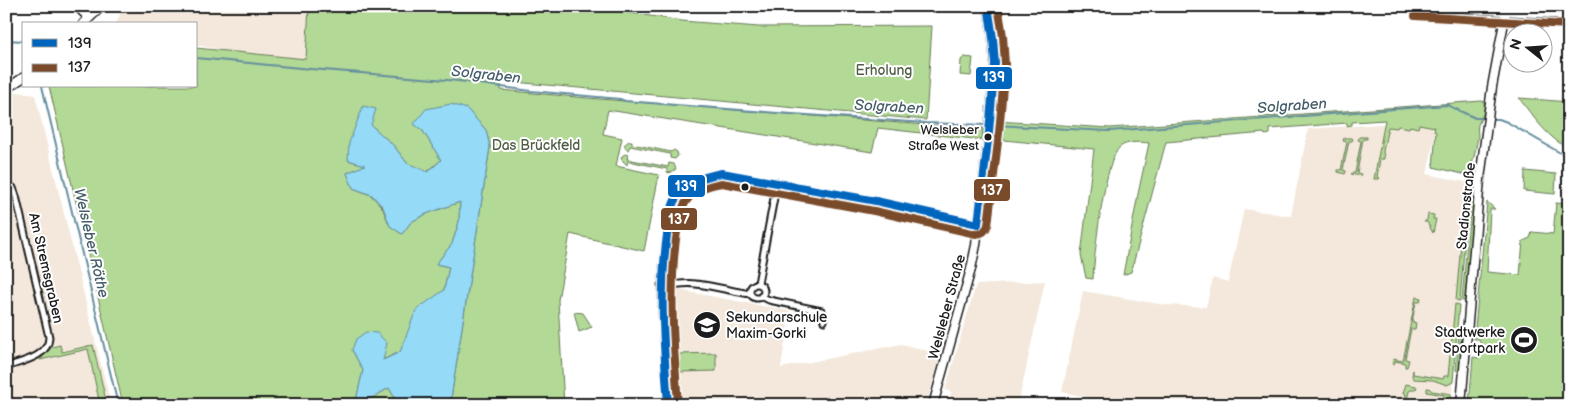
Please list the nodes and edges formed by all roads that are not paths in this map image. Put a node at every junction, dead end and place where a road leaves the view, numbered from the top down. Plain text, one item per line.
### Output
1 (77, 6) edge
2 (102, 6) edge
3 (988, 6) edge
4 (1416, 6) edge
5 (1509, 8) edge
6 (1569, 15) edge
7 (86, 21) edge
8 (22, 78) edge
9 (6, 89) edge
10 (777, 182) junction
11 (6, 183) edge
12 (978, 224) junction
13 (758, 283) junction
14 (661, 285) junction
15 (750, 294) junction
16 (761, 296) junction
17 (824, 321) dead end
18 (6, 367) edge
19 (668, 405) edge
20 (933, 405) edge
21 (1461, 405) edge

1 - 7 street
2 - 7 street
3 - 12 street, Welsleber Straße
4 - 5 street
5 - 6 street
5 - 21 street, Stadionstraße
8 - 9 street
10 - 12 street
10 - 13 street
10 - 14 street
11 - 18 street, Am Stremsgraben
12 - 20 street, Welsleber Straße
13 - 15 street
13 - 16 street
14 - 15 street
14 - 19 street
15 - 16 street
16 - 17 street

